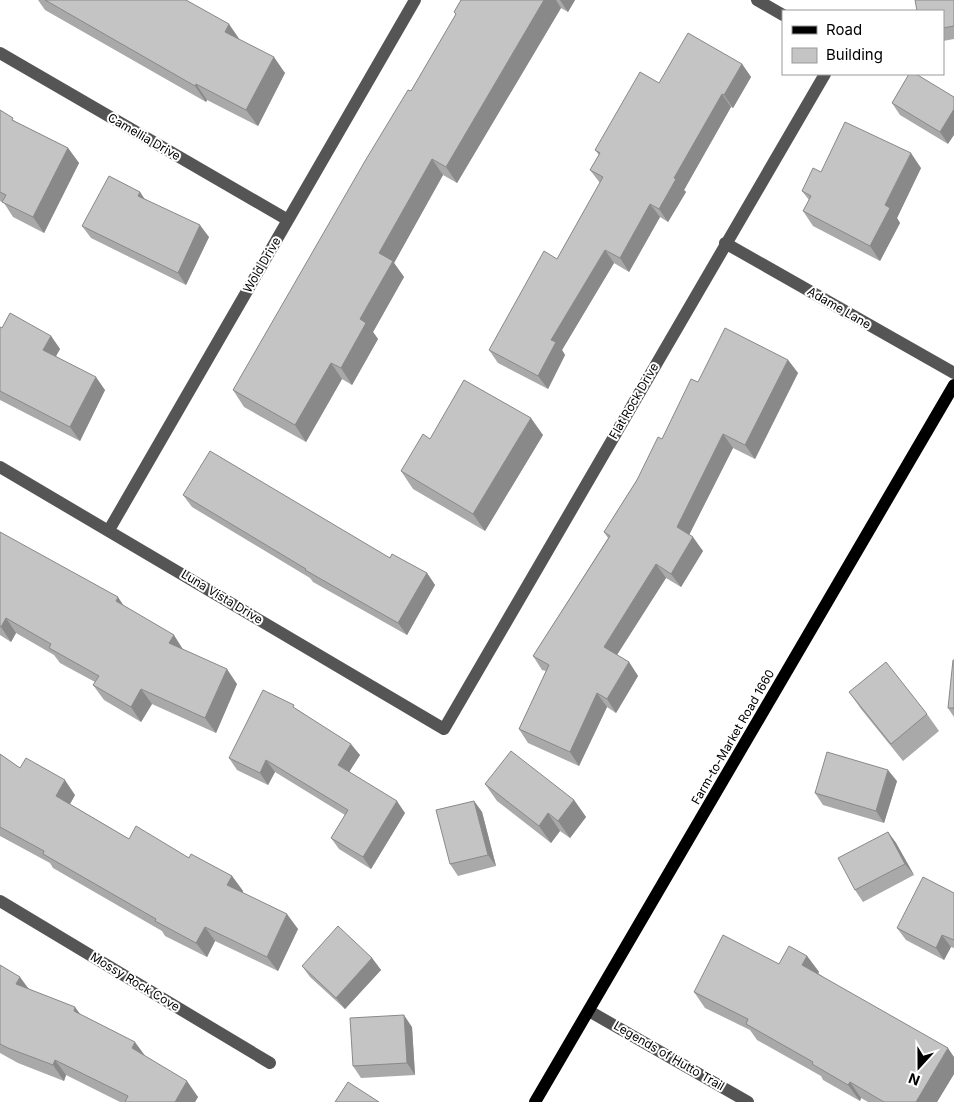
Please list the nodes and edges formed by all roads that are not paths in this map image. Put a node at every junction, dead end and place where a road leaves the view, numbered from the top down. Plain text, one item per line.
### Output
1 (415, 0) edge
2 (757, 0) edge
3 (782, 14) edge
4 (0, 53) edge
5 (824, 75) edge
6 (288, 220) junction
7 (725, 243) junction
8 (954, 373) edge
9 (954, 385) edge
10 (0, 467) edge
11 (109, 530) junction
12 (444, 729) joint
13 (0, 902) edge
14 (590, 1011) junction
15 (270, 1063) dead end
16 (535, 1102) edge
17 (748, 1102) edge

1 - 6 street, Wold Drive
2 - 3 street
4 - 6 street, Camellia Drive
5 - 7 street, Flat Rock Drive
6 - 11 street, Wold Drive
7 - 8 street, Adame Lane
7 - 12 street, Flat Rock Drive
9 - 14 main road, Farm-to-Market Road 1660
10 - 11 street, Luna Vista Drive
11 - 12 street, Luna Vista Drive
13 - 15 street, Mossy Rock Cove
14 - 16 main road, Farm-to-Market Road 1660
14 - 17 street, Legends of Hutto Trail

